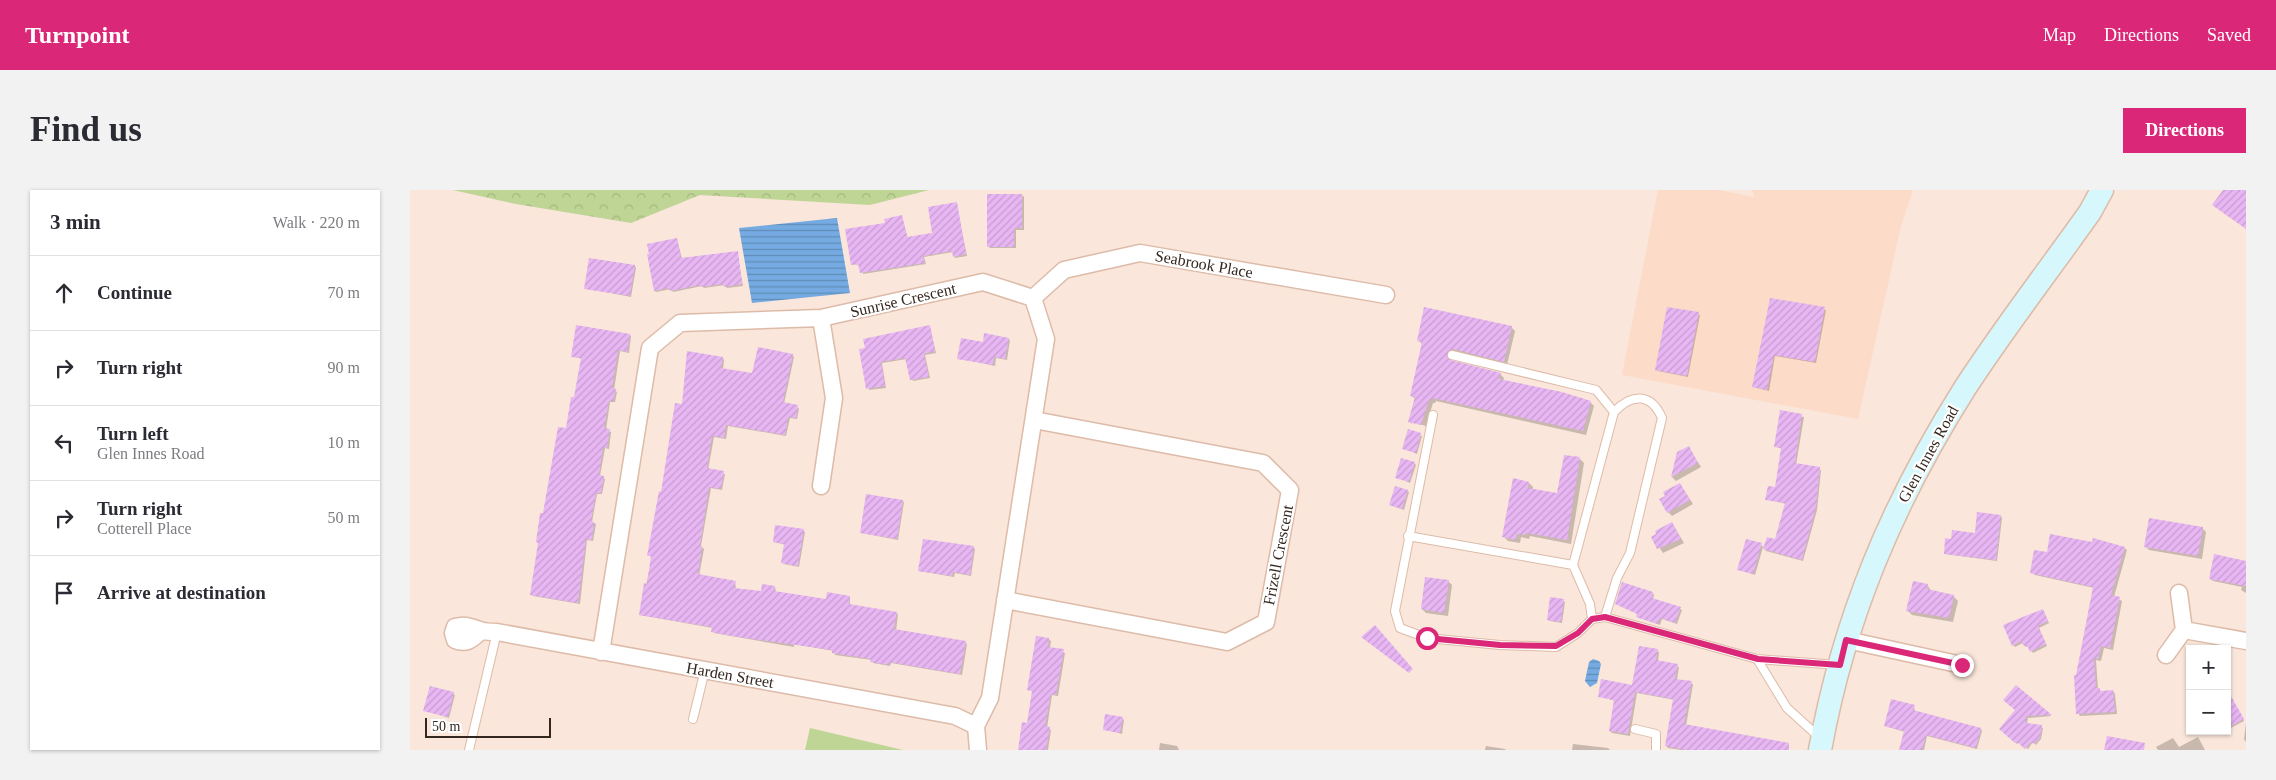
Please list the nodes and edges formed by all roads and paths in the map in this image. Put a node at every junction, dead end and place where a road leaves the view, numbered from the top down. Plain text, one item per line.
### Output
1 (2102, 190) edge
2 (1386, 294) dead end
3 (1033, 298) junction
4 (821, 318) junction
5 (1452, 355) dead end
6 (1614, 412) junction
7 (1433, 415) dead end
8 (1034, 420) junction
9 (820, 486) dead end
10 (1408, 536) junction
11 (1572, 565) junction
12 (2179, 593) dead end
13 (1005, 600) junction
14 (1605, 617) junction
15 (1592, 619) junction
16 (2184, 630) junction
17 (489, 632) joint
18 (1846, 640) junction
19 (2246, 641) edge
20 (601, 652) junction
21 (2166, 655) dead end
22 (1758, 659) junction
23 (1840, 665) junction
24 (1962, 665) dead end
25 (705, 670) junction
26 (693, 719) dead end
27 (976, 726) junction
28 (1635, 729) dead end
29 (1821, 745) edge
30 (469, 750) edge
31 (978, 750) edge
32 (1656, 750) edge

1 - 18 main road, Glen Innes Road
2 - 3 street, Seabrook Place
3 - 4 street, Sunrise Crescent
3 - 8 street
4 - 9 street
4 - 20 street, Sunrise Crescent
5 - 6 lane
6 - 11 lane
6 - 14 lane
7 - 10 lane
8 - 13 street
8 - 13 street, Frizell Crescent
10 - 11 lane
10 - 15 lane
11 - 15 lane
12 - 16 street
13 - 27 street
14 - 15 lane
14 - 22 lane
16 - 19 street
16 - 21 street
17 - 20 street, Harden Street
17 - 30 lane
18 - 23 main road, Glen Innes Road
18 - 24 street
20 - 25 street, Harden Street
22 - 23 lane
22 - 29 lane
23 - 29 main road, Glen Innes Road
25 - 26 lane
25 - 27 street, Harden Street
27 - 31 street
28 - 32 lane

